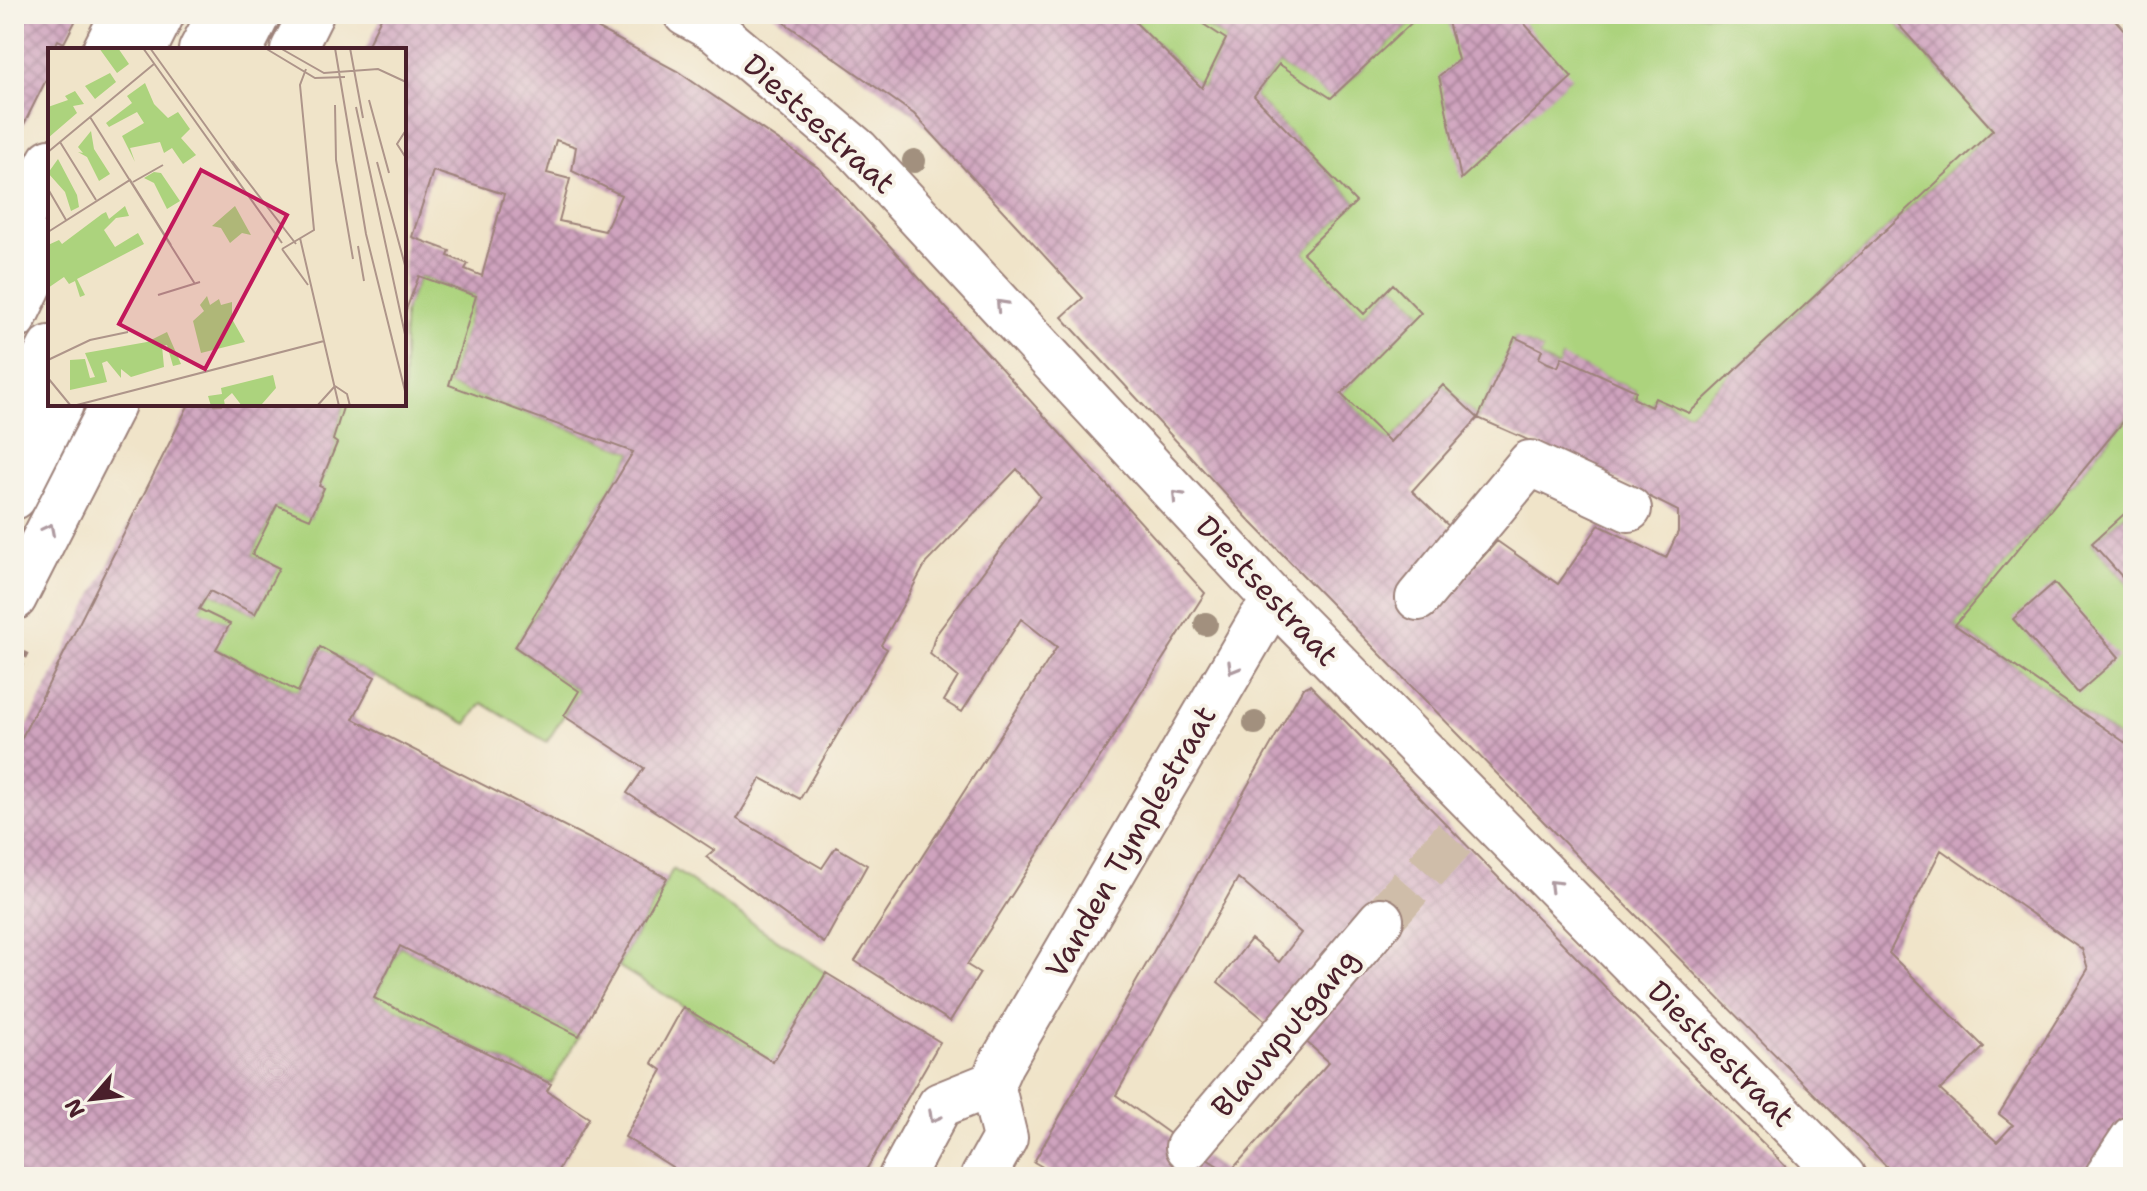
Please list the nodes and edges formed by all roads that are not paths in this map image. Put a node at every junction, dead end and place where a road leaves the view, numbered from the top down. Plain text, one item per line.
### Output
1 (123, 14) edge
2 (162, 14) edge
3 (220, 14) edge
4 (258, 14) edge
5 (311, 14) edge
6 (686, 14) edge
7 (106, 48) edge
8 (145, 48) edge
9 (202, 48) edge
10 (241, 48) edge
11 (294, 48) edge
12 (48, 165) edge
13 (14, 233) edge
14 (48, 248) edge
15 (14, 318) edge
16 (48, 352) edge
17 (60, 406) edge
18 (112, 406) edge
19 (14, 419) edge
20 (14, 497) edge
21 (1629, 509) dead end
22 (14, 598) edge
23 (1418, 598) dead end
24 (1276, 602) junction
25 (1381, 920) tunnel mouth
26 (992, 1084) junction
27 (2133, 1138) edge
28 (1188, 1147) dead end
29 (901, 1177) edge
30 (983, 1177) edge
31 (1843, 1177) edge
32 (2107, 1177) edge

1 - 7 street
2 - 8 street
3 - 9 street
4 - 10 street
5 - 11 street
24 -> 6 street, Diestsestraat
12 - 13 street
14 - 15 street
16 - 19 street
17 - 20 street
22 -> 18 street
21 - 23 street
24 -> 26 street, Vanden Tymplestraat
31 -> 24 street, Diestsestraat
25 - 28 street, Blauwputgang
26 -> 29 street
26 - 30 street
27 - 32 street

